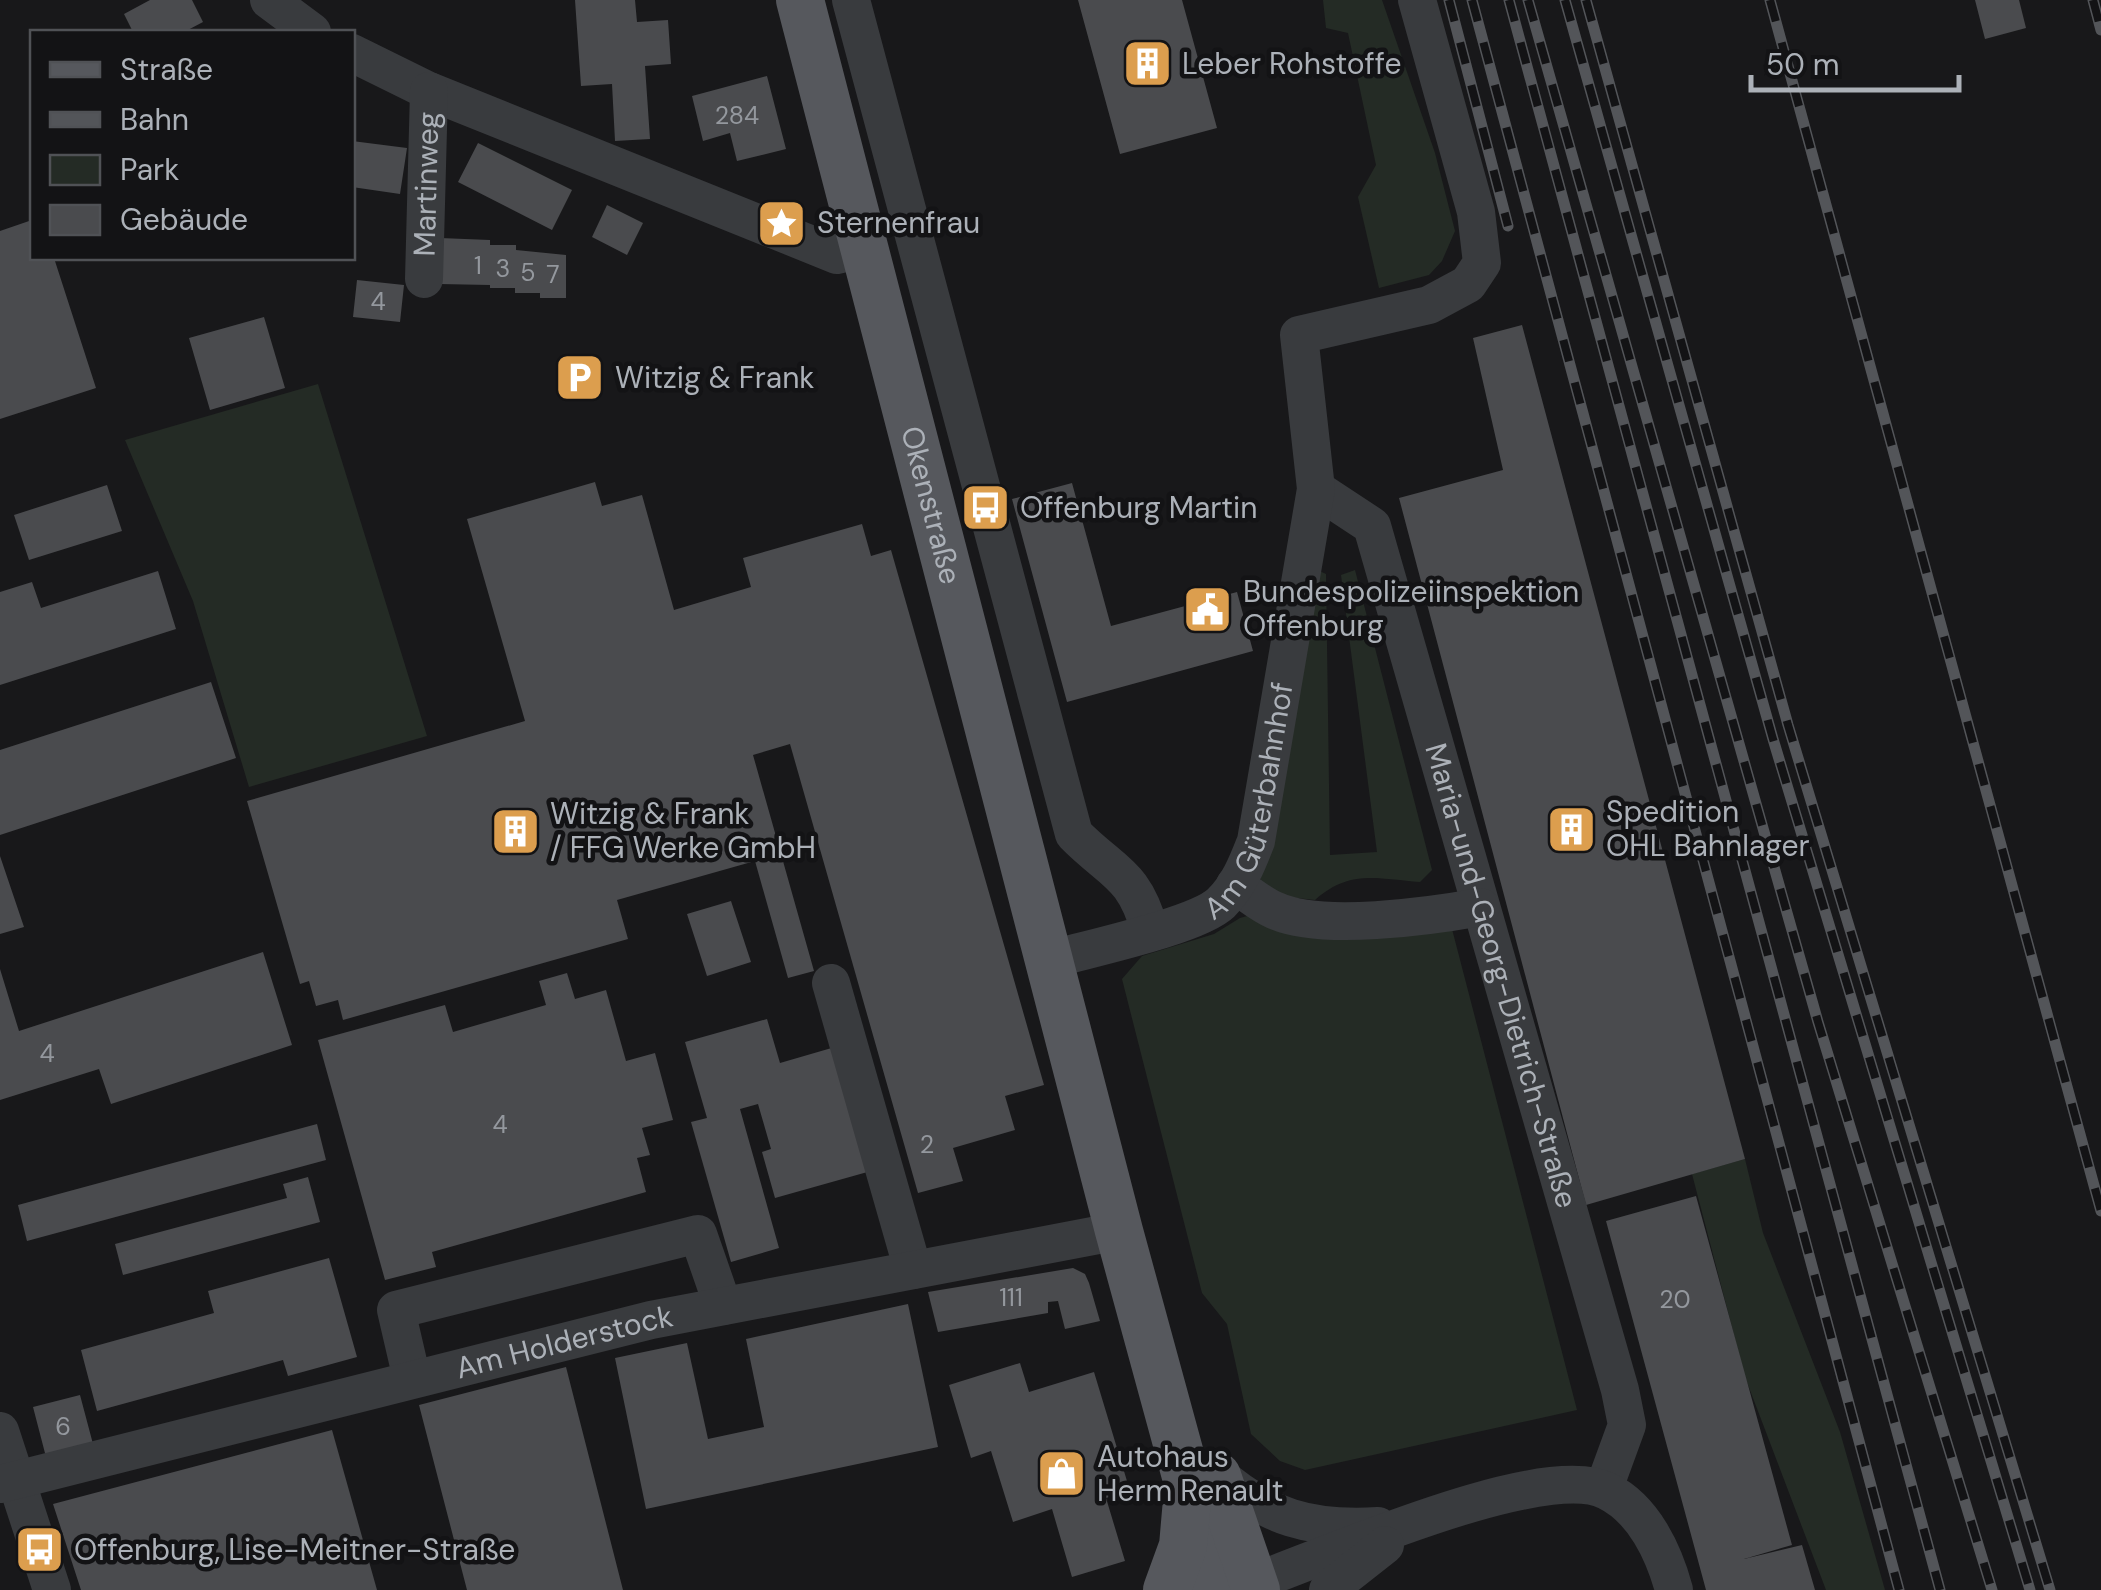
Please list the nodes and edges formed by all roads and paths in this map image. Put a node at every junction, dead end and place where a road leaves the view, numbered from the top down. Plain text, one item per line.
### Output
1 (269, 0) edge
2 (800, 0) edge
3 (851, 0) edge
4 (1417, 0) edge
5 (309, 30) edge
6 (359, 68) edge
7 (430, 91) junction
8 (863, 249) junction
9 (424, 279) dead end
10 (1316, 489) junction
11 (1235, 885) junction
12 (1481, 907) junction
13 (1150, 931) junction
14 (1049, 960) junction
15 (830, 983) dead end
16 (1119, 1231) junction
17 (914, 1270) junction
18 (722, 1306) junction
19 (412, 1379) junction
20 (0, 1431) edge
21 (1202, 1474) junction
22 (8, 1481) edge
23 (1604, 1488) junction
24 (1411, 1524) junction
25 (1238, 1588) edge
26 (52, 1590) edge
27 (1167, 1590) edge
28 (1328, 1590) edge
29 (1674, 1590) edge

1 - 5 street
2 - 8 main road, Okenstraße
3 - 13 street
4 - 10 street, Am Güterbahnhof
6 - 7 street
7 - 8 street
7 - 9 street, Martinweg
8 - 14 main road, Okenstraße
10 - 11 street, Am Güterbahnhof
10 - 12 street, Maria-und-Georg-Dietrich-Straße
11 - 12 street
11 - 13 street, Am Güterbahnhof
12 - 23 street, Maria-und-Georg-Dietrich-Straße
13 - 14 street, Am Güterbahnhof
14 - 16 main road, Okenstraße
15 - 17 street
16 - 17 street, Am Holderstock
16 - 21 main road, Okenstraße
17 - 18 street, Am Holderstock
18 - 19 street, Am Holderstock
18 - 19 street
19 - 22 street, Am Holderstock
20 - 22 street
21 - 24 street
21 - 25 main road, Okenstraße
21 - 27 main road
22 - 26 street
23 - 24 street
23 - 29 street
24 - 25 street
24 - 28 street

